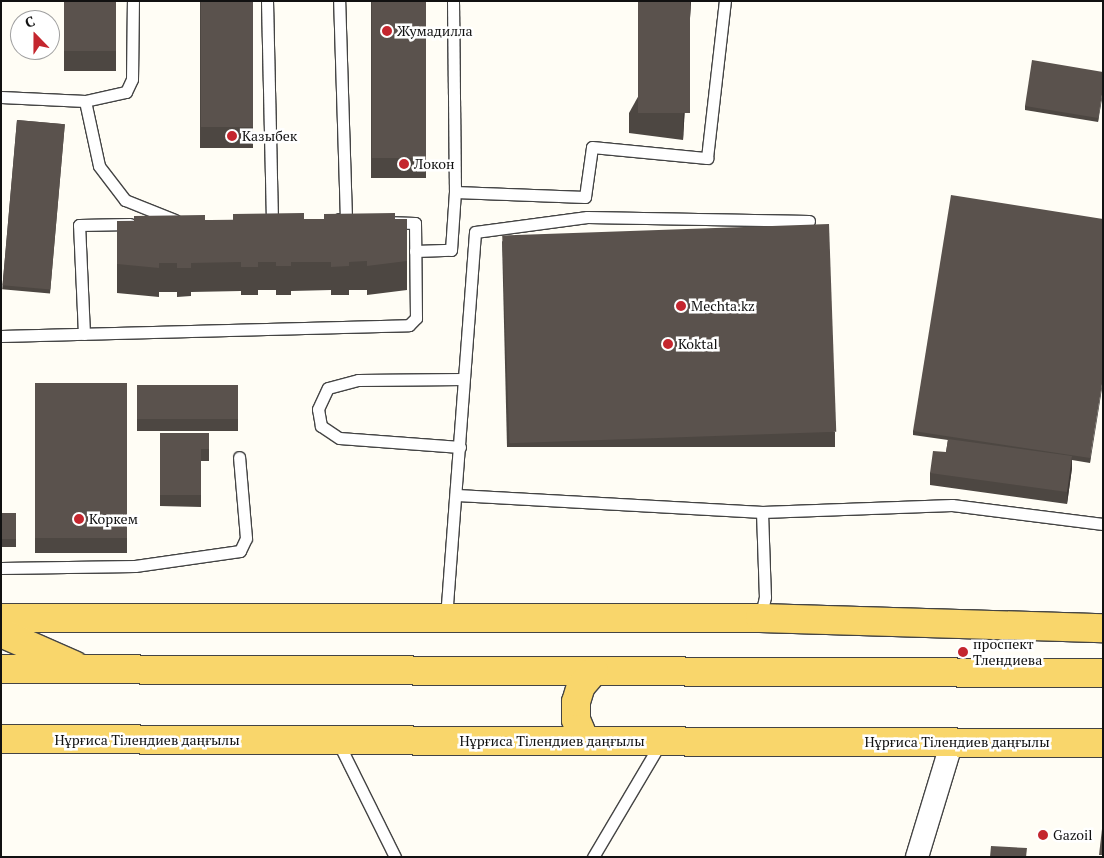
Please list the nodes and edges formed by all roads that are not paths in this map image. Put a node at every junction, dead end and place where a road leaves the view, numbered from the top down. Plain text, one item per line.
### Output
1 (133, 1) edge
2 (267, 1) edge
3 (339, 1) edge
4 (453, 1) edge
5 (725, 1) edge
6 (1, 97) edge
7 (86, 101) junction
8 (455, 192) junction
9 (328, 220) edge
10 (254, 221) edge
11 (376, 221) edge
12 (809, 222) edge
13 (415, 251) junction
14 (84, 334) junction
15 (1, 336) edge
16 (463, 379) junction
17 (460, 447) junction
18 (239, 457) dead end
19 (458, 495) junction
20 (762, 512) junction
21 (1103, 524) edge
22 (1, 568) edge
23 (1, 618) edge
24 (760, 618) junction
25 (446, 621) junction
26 (1103, 628) edge
27 (1, 633) edge
28 (1, 669) edge
29 (84, 669) junction
30 (594, 671) junction
31 (1103, 673) edge
32 (1, 739) edge
33 (338, 741) junction
34 (585, 741) junction
35 (662, 742) junction
36 (952, 742) junction
37 (1103, 743) edge
38 (395, 857) edge
39 (593, 857) edge
40 (917, 857) edge

1 - 7 lane
2 - 10 lane
3 - 9 lane
4 - 8 lane
5 - 8 lane
6 - 7 lane
7 - 14 lane
8 - 13 lane
11 - 13 lane
12 - 16 lane
13 - 14 lane
14 - 15 lane
16 - 17 lane
16 - 17 lane
17 - 19 lane
18 - 22 lane
19 - 20 lane
19 - 25 lane
20 - 21 lane
20 - 24 lane
23 - 25 main road
24 - 25 main road
24 - 26 main road
27 - 29 main road
28 - 29 main road
29 - 30 main road
30 - 31 main road
30 - 34 main road
32 - 33 main road, Нұрғиса Тілендиев даңғылы
33 - 34 main road, Нұрғиса Тілендиев даңғылы
33 - 38 lane
34 - 35 main road, Нұрғиса Тілендиев даңғылы
35 - 36 main road, Нұрғиса Тілендиев даңғылы
35 - 39 lane
36 - 37 main road, Нұрғиса Тілендиев даңғылы
36 - 40 street

